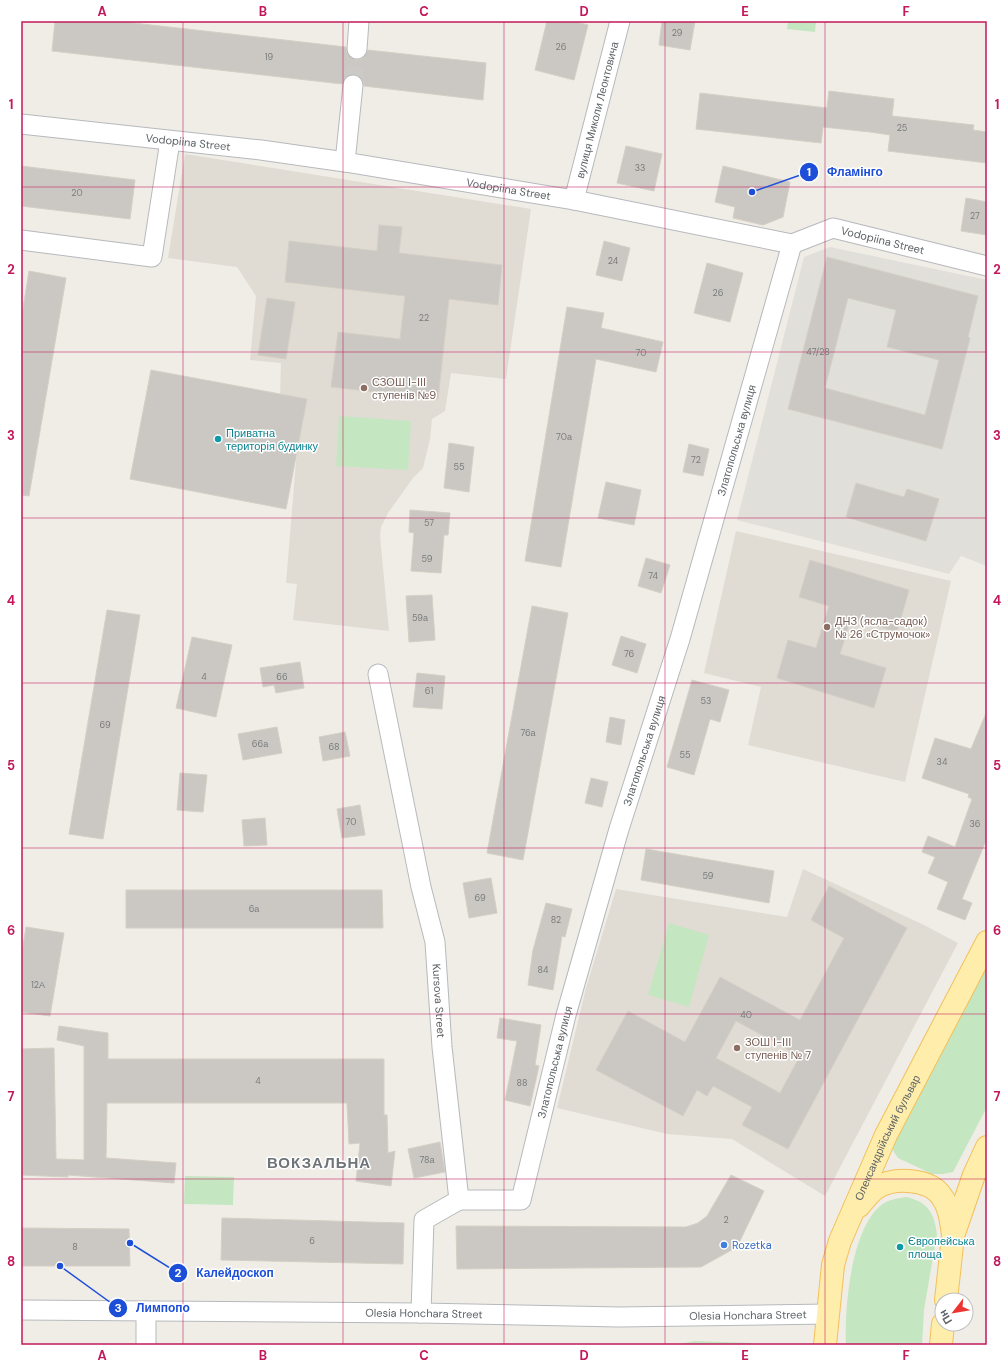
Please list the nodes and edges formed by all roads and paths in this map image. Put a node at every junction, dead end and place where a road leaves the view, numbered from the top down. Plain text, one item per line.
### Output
1 (359, 21) edge
2 (620, 21) edge
3 (357, 49) tunnel mouth
4 (353, 85) tunnel mouth
5 (21, 124) edge
6 (170, 141) junction
7 (345, 162) junction
8 (574, 200) junction
9 (21, 240) edge
10 (792, 244) junction
11 (987, 266) edge
12 (378, 674) dead end
13 (987, 942) edge
14 (987, 1148) edge
15 (459, 1200) junction
16 (853, 1212) junction
17 (953, 1236) junction
18 (947, 1292) edge
19 (21, 1310) edge
20 (146, 1311) junction
21 (421, 1313) junction
22 (828, 1314) junction
23 (942, 1332) edge
24 (146, 1345) edge
25 (825, 1345) edge
26 (941, 1345) edge

1 - 3 street
2 - 8 street, вулиця Миколи Леонтовича
4 - 7 street
5 - 6 street, Vodopiina Street
6 - 7 street, Vodopiina Street
6 - 9 street
7 - 8 street, Vodopiina Street
8 - 10 street, Vodopiina Street
10 - 11 street, Vodopiina Street
10 - 15 street, Златопольська вулиця
12 - 15 street, Kursova Street
13 - 16 main road, Олександрійський бульвар
14 - 17 main road
15 - 21 street
16 - 17 main road
16 - 22 main road, Олександрійський бульвар
17 - 18 main road
19 - 20 street, Olesia Honchara Street
20 - 21 street, Olesia Honchara Street
20 - 24 street
21 - 22 street, Olesia Honchara Street
22 - 25 main road, Олександрійський бульвар
23 - 26 main road

